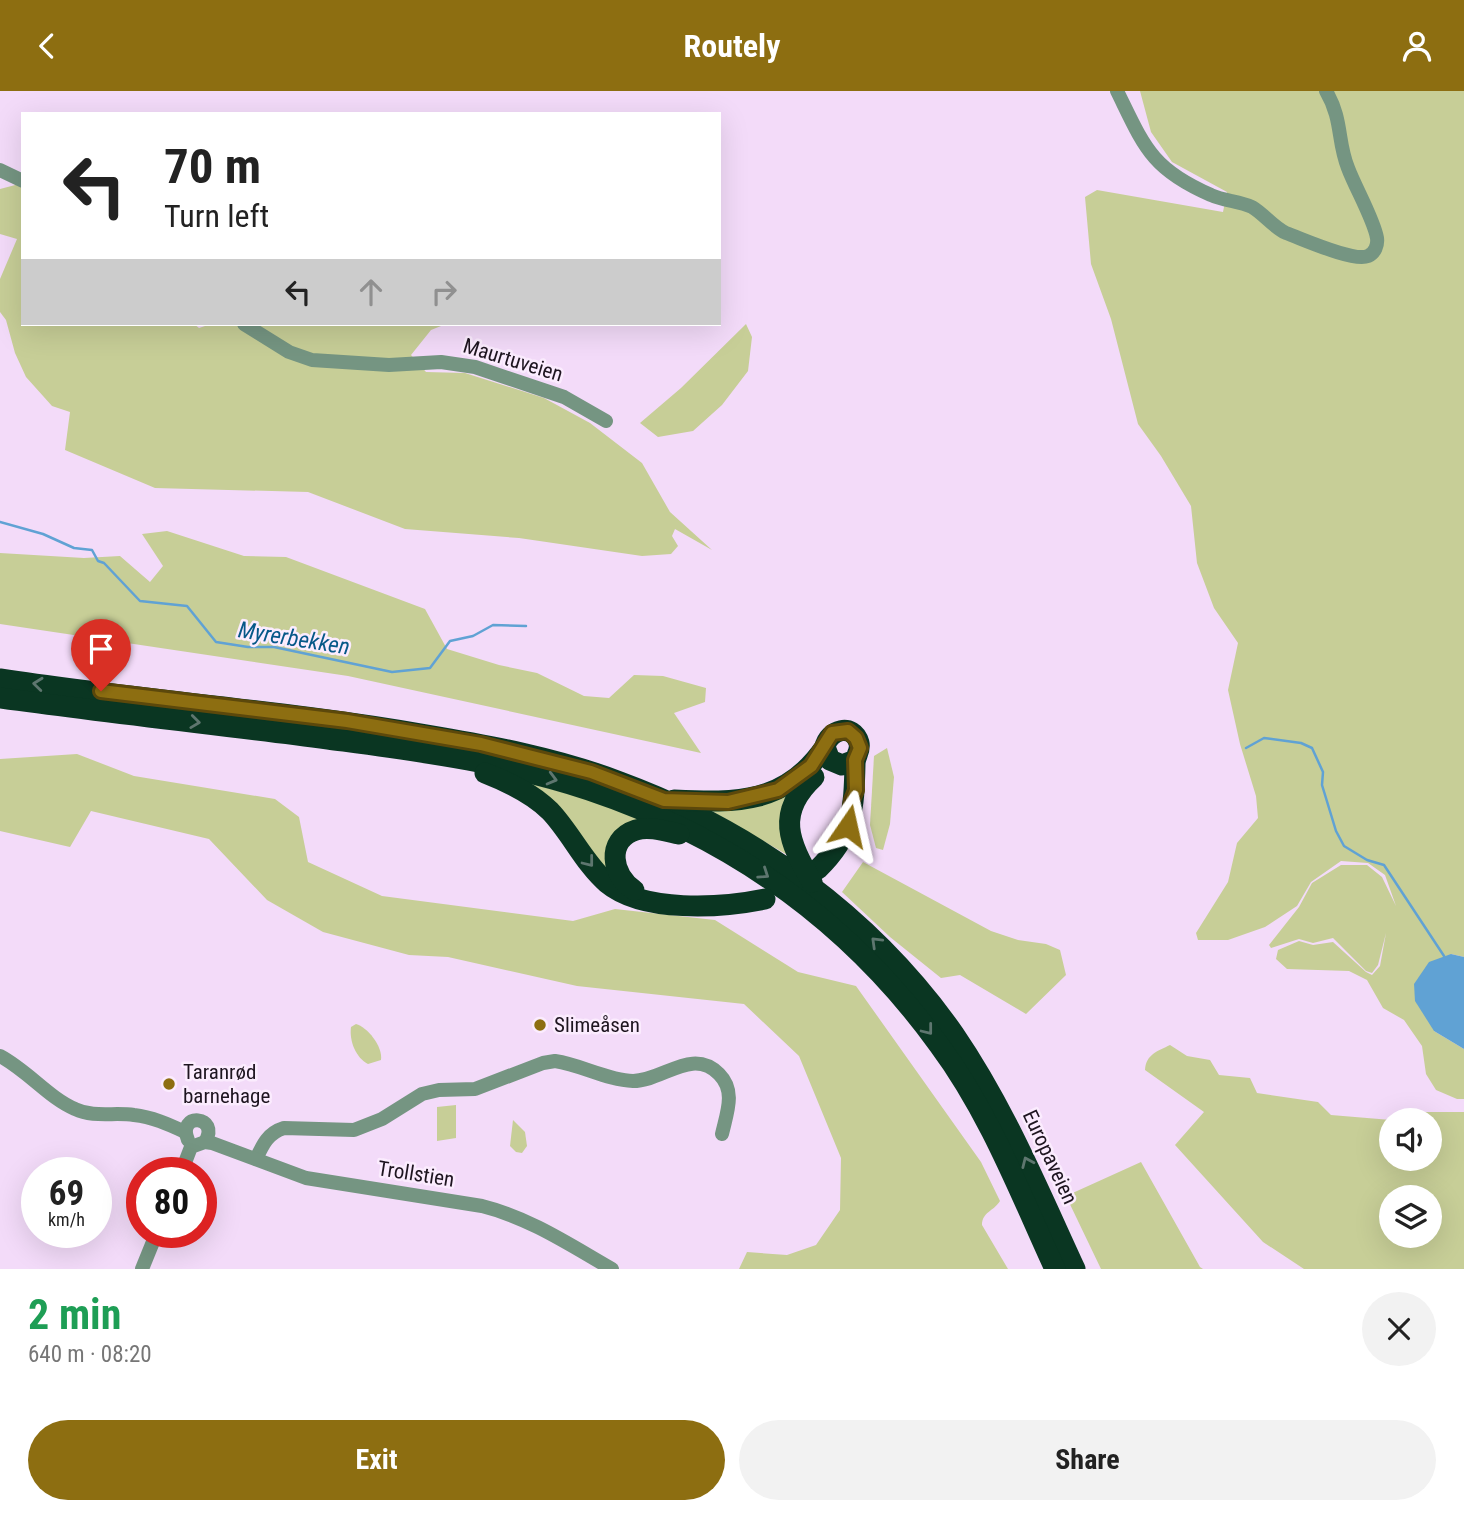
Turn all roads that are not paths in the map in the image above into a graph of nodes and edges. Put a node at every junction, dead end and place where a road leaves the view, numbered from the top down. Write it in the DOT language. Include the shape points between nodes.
graph roads {
  1 [pos="1117,91"];
  2 [pos="1326,91"];
  3 [pos="0,170"];
  4 [pos="21,180"];
  5 [pos="247,326"];
  6 [pos="606,421"];
  7 [pos="0,678"];
  8 [pos="0,698"];
  9 [pos="438,754"];
  10 [pos="838,759"];
  11 [pos="664,800"];
  12 [pos="705,839"];
  13 [pos="818,869"];
  14 [pos="816,890"];
  15 [pos="765,899"];
  16 [pos="651,901"];
  17 [pos="0,1056"];
  18 [pos="185,1132"];
  19 [pos="722,1134"];
  20 [pos="198,1145"];
  21 [pos="191,1157"];
  22 [pos="256,1159"];
  23 [pos="151,1248"];
  24 [pos="142,1269"];
  25 [pos="612,1269"];
  26 [pos="1055,1269"];
  27 [pos="1075,1269"];
  1 -- 2 [label="street" via="1146,148 1173,174 1213,196 1255,209 1286,233 1365,257 1375,249 1376,235 1347,167 1339,121"];
  3 -- 4 [label="street"];
  5 -- 6 [label="street, Maurtuveien" via="289,352 312,360 389,365 441,362 475,367 564,397"];
  11 -- 7 [label="highway, Europaveien, one-way" via="619,781 535,757 381,726"];
  8 -- 9 [label="highway, one-way"];
  9 -- 12 [label="highway, Europaveien, one-way" via="587,789"];
  9 -- 16 [label="highway, one-way" via="530,795 556,817 609,884 627,896"];
  10 -- 11 [label="highway" via="778,790 728,802"];
  10 -- 13 [label="highway" via="856,790 844,838"];
  10 -- 14 [label="highway" via="806,785 790,815 792,842"];
  11 -- 14 [label="highway, Europaveien" via="737,836"];
  12 -- 16 [label="highway" via="646,829 623,838 614,856 618,874"];
  12 -- 26 [label="highway, Europaveien, one-way" via="814,911 901,997 940,1045 976,1103"];
  27 -- 14 [label="highway, Europaveien, one-way" via="1022,1152 976,1067 895,962"];
  15 -- 16 [label="highway" via="715,905"];
  17 -- 18 [label="street" via="75,1109 98,1115 144,1116"];
  18 -- 20 [label="street"];
  18 -- 20 [label="street" via="189,1122 203,1122 210,1131"];
  19 -- 22 [label="street" via="729,1088 705,1065 688,1064 632,1081 555,1061 475,1089 422,1094 354,1130 277,1130"];
  20 -- 21 [label="street"];
  20 -- 22 [label="street, Trollstien" via="227,1147"];
  22 -- 25 [label="street, Trollstien" via="310,1179 503,1212"];
  23 -- 24 [label="street"];
}
